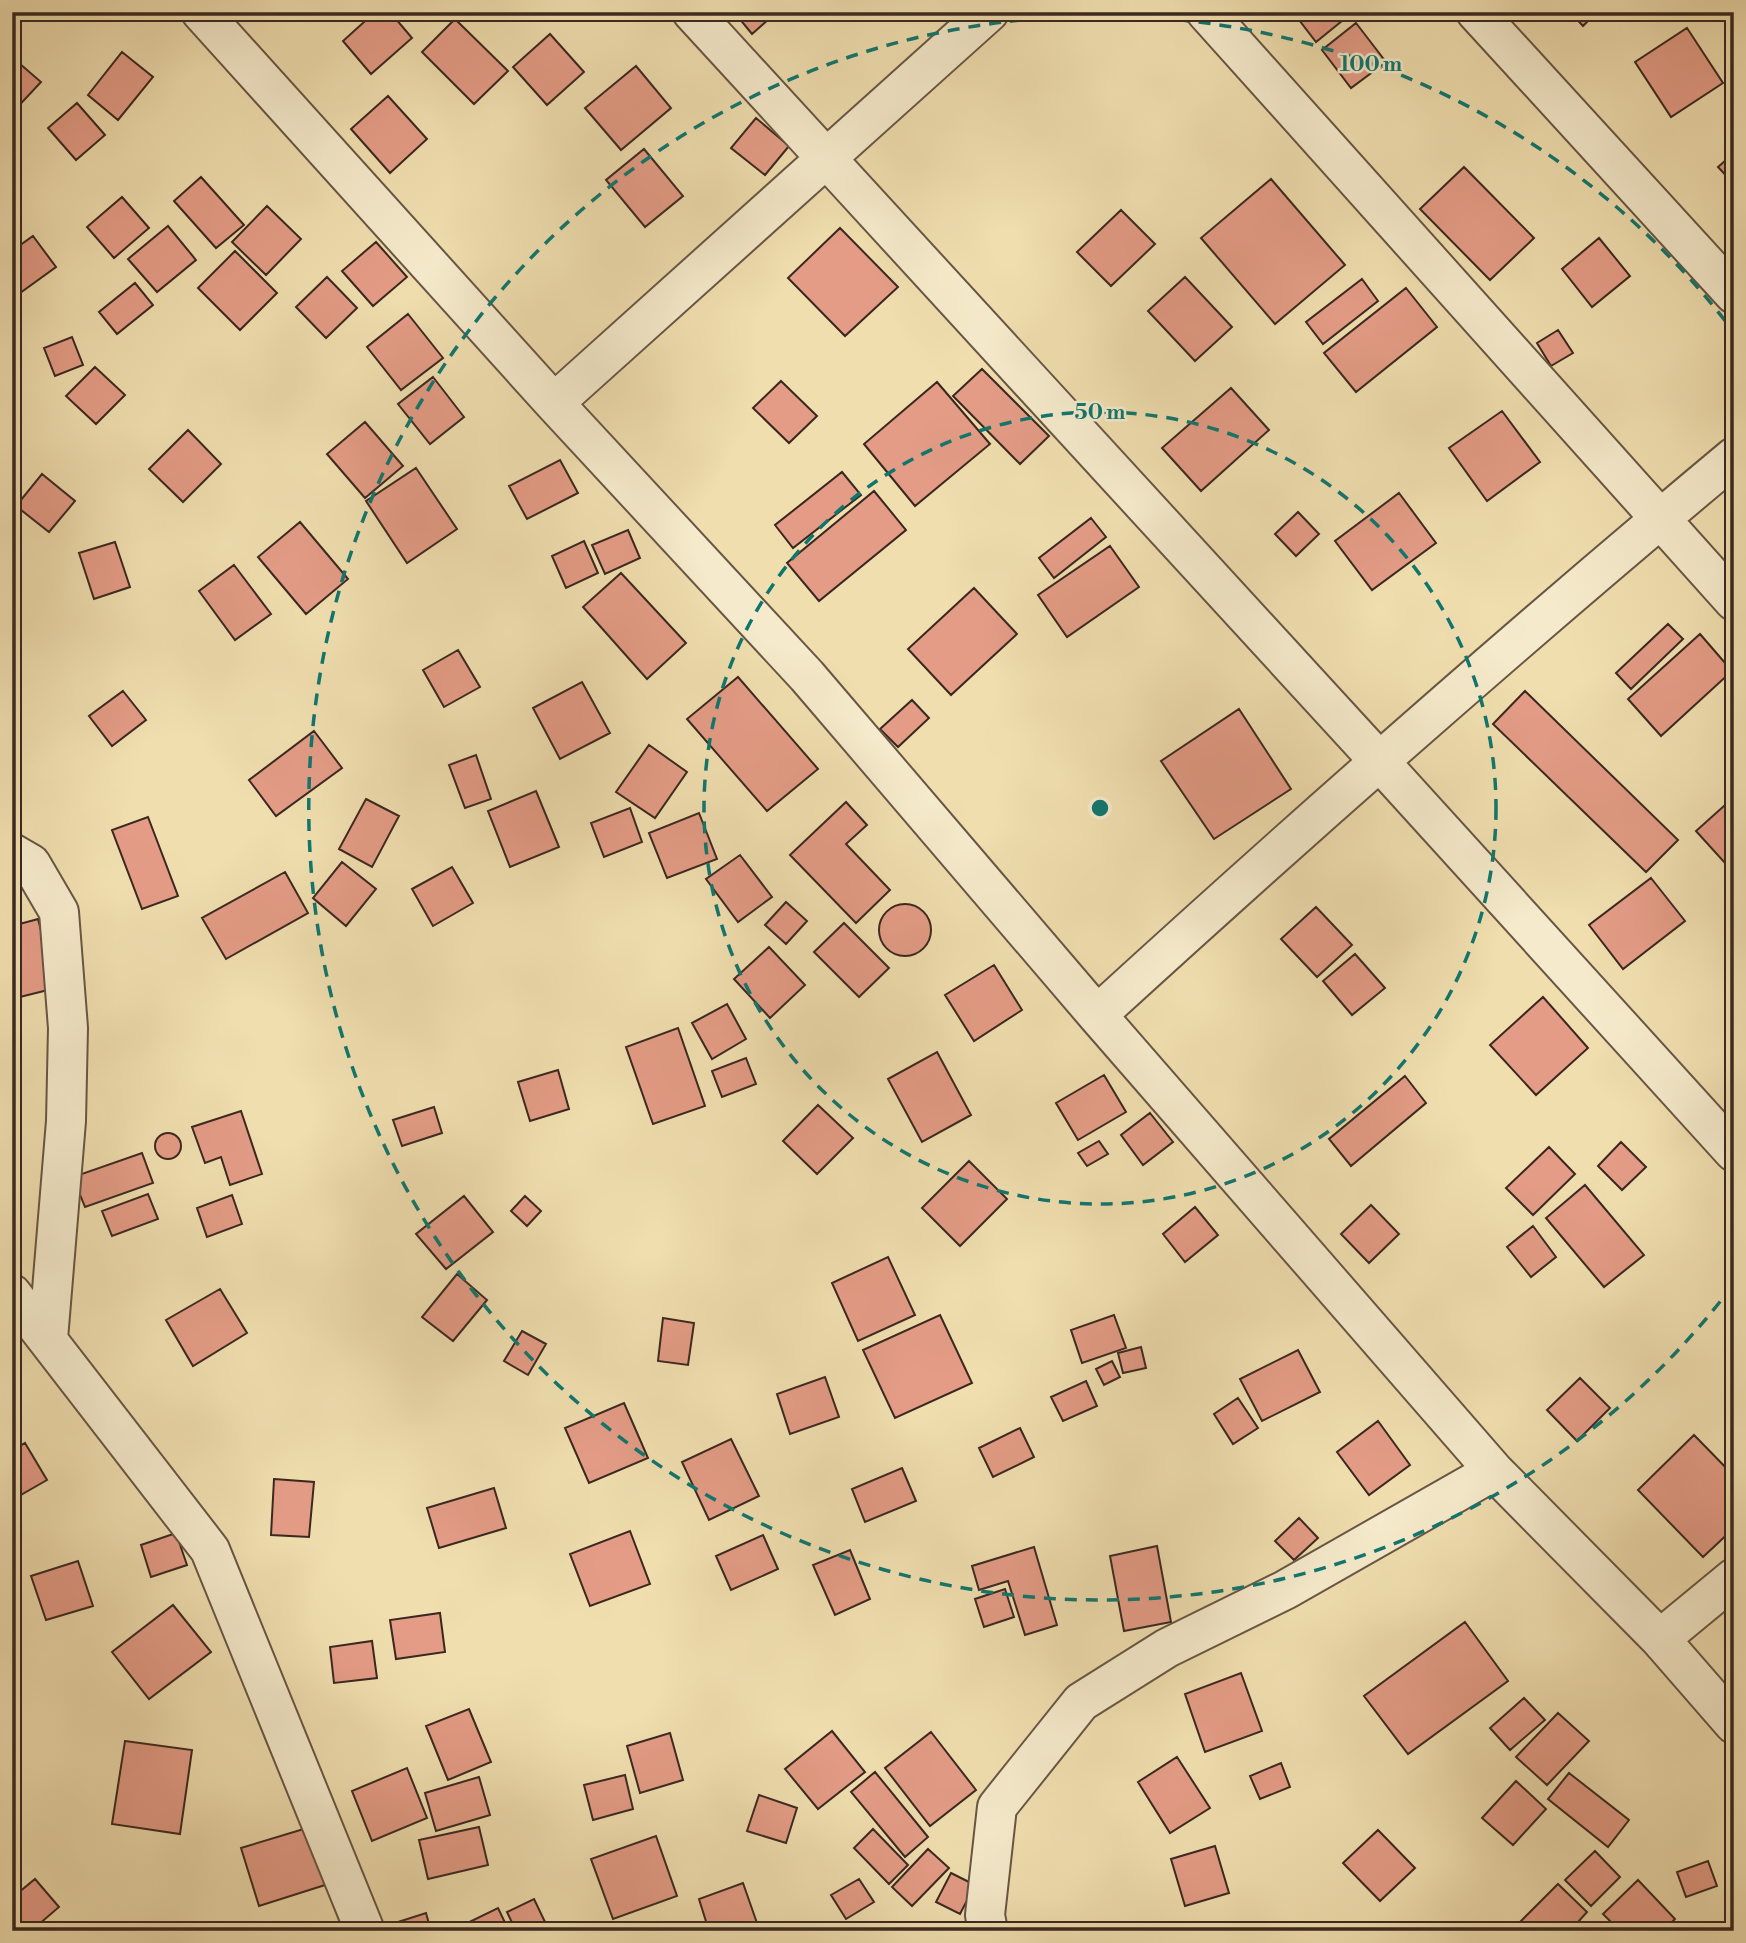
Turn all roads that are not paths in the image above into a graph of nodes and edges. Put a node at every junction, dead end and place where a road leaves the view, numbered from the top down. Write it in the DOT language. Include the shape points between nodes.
graph roads {
  1 [pos="201,12"];
  2 [pos="692,12"];
  3 [pos="989,12"];
  4 [pos="1206,12"];
  5 [pos="1476,12"];
  6 [pos="826,158"];
  7 [pos="1734,293"];
  8 [pos="554,403"];
  9 [pos="1734,457"];
  10 [pos="1660,519"];
  11 [pos="1734,601"];
  12 [pos="1380,762"];
  13 [pos="12,853"];
  14 [pos="1097,1015"];
  15 [pos="1734,1152"];
  16 [pos="12,1294"];
  17 [pos="48,1339"];
  18 [pos="1494,1471"];
  19 [pos="1734,1578"];
  20 [pos="1660,1639"];
  21 [pos="1734,1724"];
  22 [pos="365,1931"];
  23 [pos="988,1931"];
  1 -- 8 [label="street"];
  2 -- 6 [label="street"];
  3 -- 6 [label="street"];
  4 -- 10 [label="street"];
  5 -- 7 [label="street"];
  6 -- 8 [label="street"];
  6 -- 12 [label="street"];
  8 -- 14 [label="street" via="807,676"];
  9 -- 10 [label="street"];
  10 -- 11 [label="street"];
  10 -- 12 [label="street"];
  12 -- 14 [label="street"];
  12 -- 15 [label="street"];
  13 -- 17 [label="street" via="31,864 59,912 68,1028 66,1121"];
  14 -- 18 [label="street"];
  16 -- 17 [label="street"];
  17 -- 22 [label="street" via="210,1550"];
  18 -- 20 [label="street"];
  18 -- 23 [label="street" via="1285,1590 1167,1648 1082,1702 997,1807 985,1915"];
  19 -- 20 [label="street"];
  20 -- 21 [label="street"];
}
